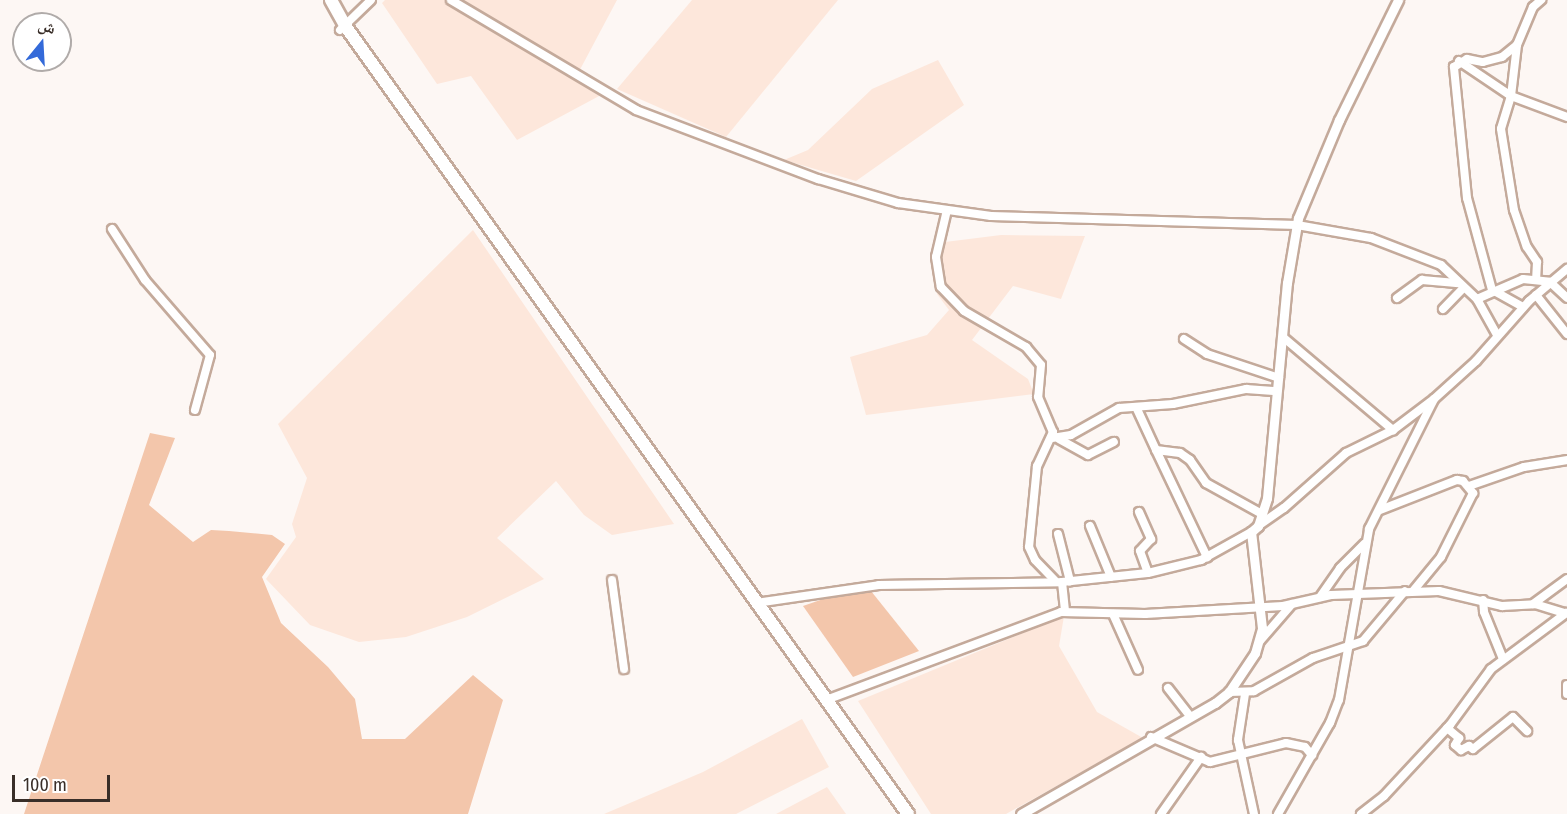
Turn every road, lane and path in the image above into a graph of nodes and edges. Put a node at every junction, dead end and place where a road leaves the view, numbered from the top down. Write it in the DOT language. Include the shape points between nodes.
graph roads {
  1 [pos="324,0"];
  2 [pos="331,0"];
  3 [pos="371,0"];
  4 [pos="451,0"];
  5 [pos="1398,0"];
  6 [pos="1541,0"];
  7 [pos="343,29"];
  8 [pos="1517,45"];
  9 [pos="1459,61"];
  10 [pos="1511,96"];
  11 [pos="1567,117"];
  12 [pos="947,210"];
  13 [pos="1297,225"];
  14 [pos="112,229"];
  15 [pos="1567,269"];
  16 [pos="1536,279"];
  17 [pos="1550,282"];
  18 [pos="1462,285"];
  19 [pos="1492,290"];
  20 [pos="1536,295"];
  21 [pos="1397,298"];
  22 [pos="1567,298"];
  23 [pos="1476,299"];
  24 [pos="1523,307"];
  25 [pos="1443,309"];
  26 [pos="1567,334"];
  27 [pos="1497,335"];
  28 [pos="1284,338"];
  29 [pos="1184,339"];
  30 [pos="1279,378"];
  31 [pos="1277,391"];
  32 [pos="1434,399"];
  33 [pos="1137,409"];
  34 [pos="195,410"];
  35 [pos="1393,430"];
  36 [pos="1055,438"];
  37 [pos="1114,442"];
  38 [pos="1156,450"];
  39 [pos="1567,460"];
  40 [pos="1469,486"];
  41 [pos="1380,510"];
  42 [pos="1139,512"];
  43 [pos="1262,514"];
  44 [pos="1090,526"];
  45 [pos="1254,529"];
  46 [pos="1058,534"];
  47 [pos="1364,544"];
  48 [pos="1207,557"];
  49 [pos="1148,573"];
  50 [pos="1111,577"];
  51 [pos="612,580"];
  52 [pos="1063,581"];
  53 [pos="1565,585"];
  54 [pos="1409,591"];
  55 [pos="1356,593"];
  56 [pos="1320,597"];
  57 [pos="1483,600"];
  58 [pos="756,603"];
  59 [pos="1292,604"];
  60 [pos="1533,604"];
  61 [pos="1258,606"];
  62 [pos="1065,612"];
  63 [pos="1566,613"];
  64 [pos="1113,614"];
  65 [pos="1260,641"];
  66 [pos="1348,646"];
  67 [pos="1503,659"];
  68 [pos="624,669"];
  69 [pos="1138,670"];
  70 [pos="1567,685"];
  71 [pos="1168,688"];
  72 [pos="1229,692"];
  73 [pos="1245,694"];
  74 [pos="1567,694"];
  75 [pos="826,700"];
  76 [pos="1191,717"];
  77 [pos="1447,728"];
  78 [pos="1527,731"];
  79 [pos="1151,737"];
  80 [pos="1312,755"];
  81 [pos="1201,757"];
  82 [pos="1241,757"];
  83 [pos="898,814"];
  84 [pos="908,814"];
  85 [pos="1021,814"];
  86 [pos="1161,814"];
  87 [pos="1254,814"];
  88 [pos="1278,814"];
  89 [pos="1361,814"];
  1 -- 7 [label="highway"];
  2 -- 7 [label="highway"];
  3 -- 7 [label="street"];
  4 -- 12 [label="street" via="650,116 818,179 898,203"];
  5 -- 13 [label="street" via="1339,120"];
  6 -- 8 [label="street" via="1533,7"];
  7 -- 58 [label="highway"];
  7 -- 83 [label="highway"];
  8 -- 9 [label="street" via="1502,57 1483,62"];
  8 -- 10 [label="street"];
  9 -- 10 [label="street"];
  9 -- 19 [label="street" via="1454,67 1467,198"];
  10 -- 11 [label="street"];
  10 -- 16 [label="street" via="1501,129 1514,210 1527,247 1537,262"];
  12 -- 13 [label="street" via="1081,221"];
  12 -- 36 [label="street" via="936,247 937,279 964,311 1026,347 1041,365 1038,397"];
  13 -- 18 [label="street" via="1406,249 1441,265"];
  13 -- 28 [label="street"];
  14 -- 34 [label="street" via="145,280 210,355"];
  15 -- 17 [label="street"];
  16 -- 17 [label="street"];
  16 -- 19 [label="street" via="1523,279"];
  17 -- 20 [label="street"];
  17 -- 22 [label="street"];
  18 -- 21 [label="street" via="1422,280"];
  18 -- 23 [label="street"];
  18 -- 25 [label="street"];
  19 -- 23 [label="street"];
  19 -- 24 [label="street"];
  20 -- 24 [label="street"];
  20 -- 26 [label="street"];
  23 -- 27 [label="street"];
  24 -- 27 [label="street"];
  27 -- 32 [label="street" via="1476,361"];
  28 -- 30 [label="street"];
  28 -- 35 [label="street"];
  29 -- 30 [label="street" via="1207,354"];
  30 -- 31 [label="street"];
  31 -- 33 [label="street" via="1246,389"];
  31 -- 43 [label="street"];
  32 -- 35 [label="street"];
  32 -- 41 [label="street"];
  33 -- 36 [label="street" via="1107,411 1071,435"];
  33 -- 38 [label="street"];
  35 -- 45 [label="street" via="1346,453"];
  36 -- 37 [label="street" via="1088,455"];
  36 -- 52 [label="street" via="1037,466 1029,547 1035,560"];
  38 -- 43 [label="street" via="1180,453 1206,483"];
  38 -- 48 [label="street"];
  39 -- 40 [label="street" via="1524,467"];
  40 -- 41 [label="street" via="1460,480 1442,483"];
  40 -- 54 [label="street" via="1472,500 1441,557"];
  41 -- 47 [label="street"];
  42 -- 49 [label="street" via="1151,539 1140,550"];
  43 -- 45 [label="street"];
  44 -- 50 [label="street"];
  45 -- 48 [label="street"];
  45 -- 61 [label="street"];
  46 -- 52 [label="street"];
  47 -- 55 [label="street"];
  47 -- 56 [label="street" via="1340,568"];
  48 -- 49 [label="street"];
  49 -- 50 [label="street"];
  50 -- 52 [label="street"];
  51 -- 68 [label="street"];
  52 -- 58 [label="street" via="879,585"];
  52 -- 62 [label="street"];
  53 -- 60 [label="street" via="1550,589"];
  54 -- 55 [label="street"];
  54 -- 57 [label="street" via="1454,592"];
  54 -- 66 [label="street" via="1367,638"];
  55 -- 56 [label="street"];
  55 -- 66 [label="street"];
  56 -- 59 [label="street"];
  57 -- 60 [label="street" via="1511,607"];
  57 -- 67 [label="street"];
  58 -- 75 [label="highway"];
  59 -- 61 [label="street"];
  59 -- 65 [label="street"];
  60 -- 63 [label="street"];
  61 -- 64 [label="street"];
  61 -- 65 [label="street"];
  62 -- 64 [label="street"];
  62 -- 75 [label="street" via="1028,622"];
  63 -- 67 [label="street"];
  64 -- 69 [label="street"];
  65 -- 72 [label="street"];
  66 -- 73 [label="street" via="1313,658 1273,683"];
  66 -- 80 [label="street" via="1339,700"];
  67 -- 77 [label="street" via="1477,685"];
  70 -- 74 [label="street"];
  71 -- 76 [label="street"];
  72 -- 73 [label="street"];
  72 -- 76 [label="street"];
  73 -- 82 [label="street" via="1238,740"];
  75 -- 84 [label="highway"];
  76 -- 79 [label="street"];
  77 -- 78 [label="street" via="1459,738 1455,745 1461,750 1469,746 1473,749 1513,717"];
  77 -- 89 [label="street" via="1384,796"];
  79 -- 81 [label="street"];
  79 -- 85 [label="street"];
  80 -- 82 [label="street" via="1305,747 1286,743"];
  80 -- 88 [label="street"];
  81 -- 82 [label="street" via="1210,762"];
  81 -- 86 [label="street"];
  82 -- 87 [label="street"];
}
